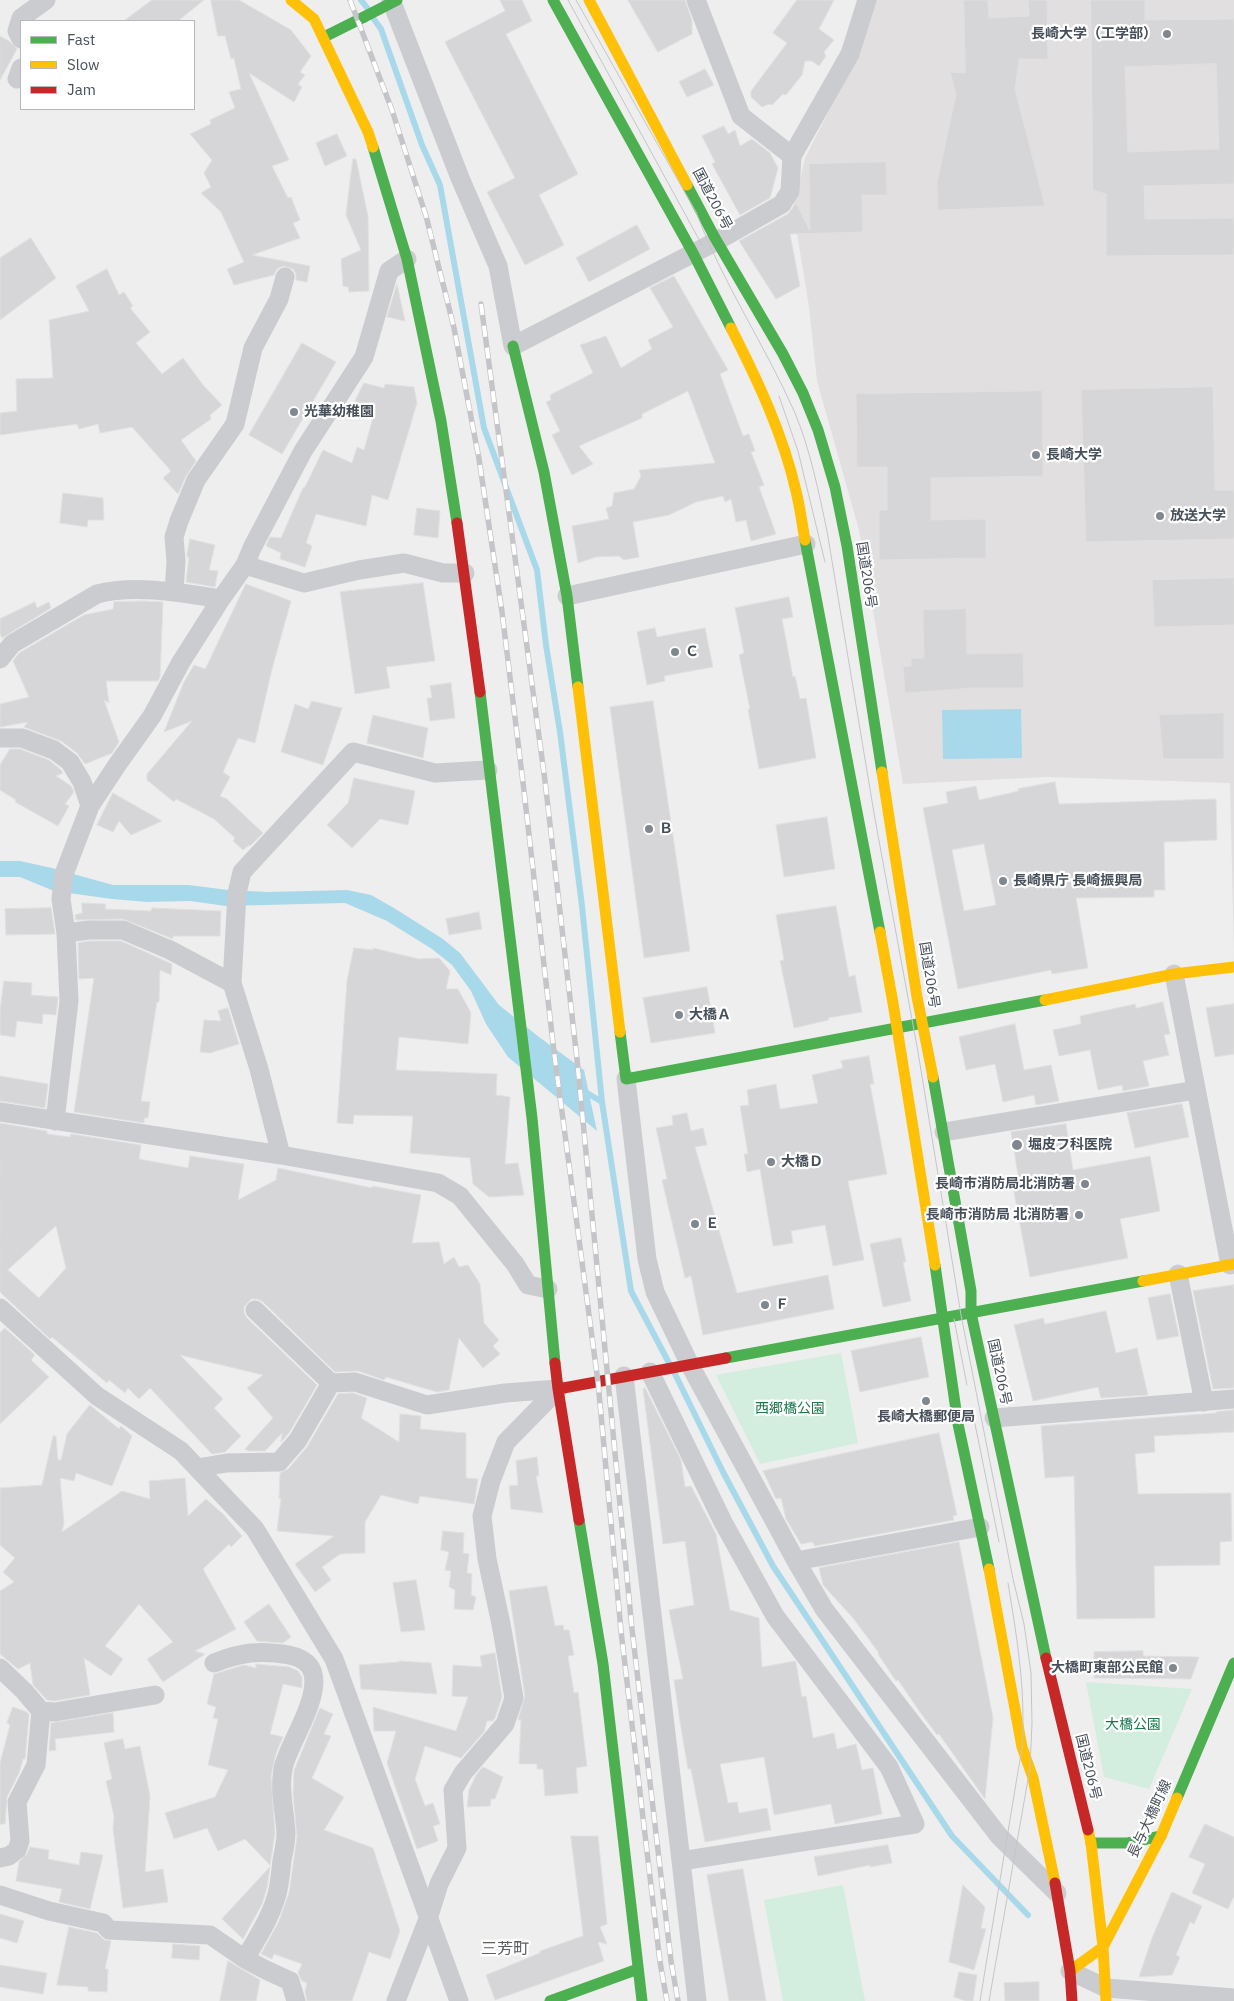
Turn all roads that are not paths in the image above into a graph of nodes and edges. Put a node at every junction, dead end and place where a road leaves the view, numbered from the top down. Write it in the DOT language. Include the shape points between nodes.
graph roads {
  1 [pos="46,0"];
  2 [pos="291,0"];
  3 [pos="391,0"];
  4 [pos="397,0"];
  5 [pos="553,0"];
  6 [pos="590,0"];
  7 [pos="696,0"];
  8 [pos="867,0"];
  9 [pos="21,20"];
  10 [pos="20,23"];
  11 [pos="20,37"];
  12 [pos="324,37"];
  13 [pos="792,156"];
  14 [pos="717,241"];
  15 [pos="693,253"];
  16 [pos="407,259"];
  17 [pos="285,277"];
  18 [pos="513,346"];
  19 [pos="806,544"];
  20 [pos="246,565"];
  21 [pos="465,573"];
  22 [pos="174,592"];
  23 [pos="567,596"];
  24 [pos="221,599"];
  25 [pos="0,659"];
  26 [pos="0,738"];
  27 [pos="488,770"];
  28 [pos="90,806"];
  29 [pos="66,933"];
  30 [pos="1234,967"];
  31 [pos="1174,974"];
  32 [pos="232,983"];
  33 [pos="922,1024"];
  34 [pos="896,1028"];
  35 [pos="626,1079"];
  36 [pos="1196,1090"];
  37 [pos="0,1112"];
  38 [pos="55,1121"];
  39 [pos="944,1132"];
  40 [pos="281,1155"];
  41 [pos="1232,1264"];
  42 [pos="1178,1274"];
  43 [pos="548,1289"];
  44 [pos="0,1308"];
  45 [pos="256,1310"];
  46 [pos="971,1313"];
  47 [pos="944,1318"];
  48 [pos="688,1365"];
  49 [pos="654,1371"];
  50 [pos="624,1376"];
  51 [pos="331,1383"];
  52 [pos="558,1389"];
  53 [pos="1234,1399"];
  54 [pos="1204,1402"];
  55 [pos="994,1418"];
  56 [pos="197,1468"];
  57 [pos="980,1527"];
  58 [pos="796,1561"];
  59 [pos="214,1663"];
  60 [pos="1234,1663"];
  61 [pos="0,1668"];
  62 [pos="1230,1682"];
  63 [pos="155,1695"];
  64 [pos="41,1711"];
  65 [pos="1161,1836"];
  66 [pos="1091,1844"];
  67 [pos="0,1858"];
  68 [pos="681,1861"];
  69 [pos="1056,1894"];
  70 [pos="0,1895"];
  71 [pos="428,1919"];
  72 [pos="1103,1947"];
  73 [pos="245,1959"];
  74 [pos="638,1969"];
  75 [pos="1070,1971"];
  76 [pos="1106,1995"];
  77 [pos="1234,1998"];
  78 [pos="296,2001"];
  79 [pos="396,2001"];
  80 [pos="459,2001"];
  81 [pos="550,2001"];
  82 [pos="642,2001"];
  83 [pos="697,2001"];
  84 [pos="1072,2001"];
  1 -- 9 [label="street"];
  2 -- 12 [label="main road" via="314,19"];
  3 -- 18 [label="street" via="498,266"];
  4 -- 12 [label="main road, bridge"];
  5 -- 15 [label="main road"];
  6 -- 14 [label="main road, 国道206号"];
  7 -- 13 [label="street" via="741,116"];
  8 -- 13 [label="street" via="850,54"];
  10 -- 11 [label="street" via="17,31"];
  12 -- 16 [label="main road" via="368,132"];
  13 -- 14 [label="street" via="790,190 782,204"];
  14 -- 15 [label="street"];
  14 -- 33 [label="main road, 国道206号" via="790,367 825,449 846,546"];
  15 -- 18 [label="street"];
  15 -- 19 [label="main road" via="755,376 780,439 796,490"];
  16 -- 20 [label="street" via="389,271 364,357 303,451"];
  16 -- 21 [label="main road" via="441,421"];
  17 -- 22 [label="street" via="280,299 253,348 235,424 196,480 179,521 174,538"];
  18 -- 23 [label="main road" via="544,472"];
  19 -- 23 [label="street"];
  19 -- 34 [label="main road"];
  20 -- 21 [label="street" via="304,584 404,563 443,573"];
  20 -- 24 [label="street"];
  21 -- 27 [label="main road"];
  22 -- 24 [label="street"];
  22 -- 25 [label="street" via="113,590 97,594 12,644"];
  23 -- 35 [label="main road"];
  24 -- 28 [label="street" via="152,716"];
  26 -- 28 [label="street" via="22,738 54,750 70,762 82,782"];
  27 -- 32 [label="street" via="436,773 353,752 242,872 237,893"];
  27 -- 43 [label="main road" via="532,1118"];
  28 -- 29 [label="street" via="64,874 61,899"];
  29 -- 32 [label="street" via="124,930"];
  29 -- 38 [label="street" via="69,1001"];
  30 -- 31 [label="main road"];
  31 -- 33 [label="main road"];
  31 -- 36 [label="street"];
  32 -- 40 [label="street" via="260,1069"];
  33 -- 34 [label="main road"];
  33 -- 39 [label="main road, 国道206号"];
  34 -- 35 [label="main road"];
  34 -- 47 [label="main road"];
  35 -- 48 [label="street" via="647,1258 655,1292"];
  36 -- 39 [label="street"];
  36 -- 41 [label="street"];
  37 -- 38 [label="street"];
  38 -- 40 [label="street"];
  39 -- 46 [label="main road, 国道206号" via="971,1291"];
  40 -- 43 [label="street" via="438,1183 460,1196 528,1285"];
  41 -- 42 [label="main road"];
  42 -- 46 [label="main road"];
  42 -- 54 [label="street"];
  43 -- 52 [label="main road"];
  44 -- 56 [label="street" via="97,1396 180,1451"];
  45 -- 51 [label="street"];
  46 -- 47 [label="main road"];
  46 -- 55 [label="main road, 国道206号"];
  47 -- 48 [label="main road"];
  47 -- 57 [label="main road" via="958,1424"];
  48 -- 49 [label="main road"];
  48 -- 58 [label="street"];
  49 -- 50 [label="main road"];
  49 -- 68 [label="street" via="723,1522 775,1616 889,1767 915,1824"];
  50 -- 52 [label="main road"];
  50 -- 68 [label="street"];
  51 -- 52 [label="street" via="354,1382 427,1405"];
  51 -- 56 [label="street" via="298,1440 279,1462 227,1463"];
  52 -- 71 [label="street" via="506,1442 491,1480 482,1516 487,1559 514,1698 506,1724 463,1773 453,1790 457,1848 439,1884"];
  52 -- 74 [label="main road" via="603,1664"];
  53 -- 54 [label="street"];
  54 -- 55 [label="street"];
  55 -- 66 [label="main road, 国道206号" via="1047,1664"];
  56 -- 71 [label="street" via="255,1529 334,1659"];
  57 -- 58 [label="street"];
  57 -- 69 [label="main road" via="1022,1747 1033,1778"];
  58 -- 69 [label="street" via="824,1609 999,1836"];
  59 -- 73 [label="street" via="253,1652 278,1653 299,1657 309,1665 313,1677 314,1694 310,1707 283,1769 286,1834 278,1892"];
  60 -- 62 [label="main road, 長与大橋町線"];
  61 -- 64 [label="street"];
  62 -- 65 [label="main road, 長与大橋町線"];
  63 -- 64 [label="street" via="55,1712"];
  64 -- 67 [label="street" via="36,1765 17,1802 20,1841 17,1850"];
  65 -- 66 [label="main road" via="1128,1843"];
  65 -- 72 [label="main road, 長与大橋町線"];
  66 -- 72 [label="main road, 国道206号"];
  68 -- 83 [label="street"];
  69 -- 75 [label="main road"];
  70 -- 73 [label="street" via="49,1911 103,1923 109,1930 210,1935"];
  71 -- 79 [label="street"];
  71 -- 80 [label="street"];
  72 -- 75 [label="main road, 長与大橋町線"];
  72 -- 76 [label="main road, 国道206号"];
  73 -- 78 [label="street" via="290,1981"];
  74 -- 81 [label="main road"];
  74 -- 82 [label="main road"];
  75 -- 76 [label="street"];
  75 -- 84 [label="main road"];
  76 -- 77 [label="street"];
}
